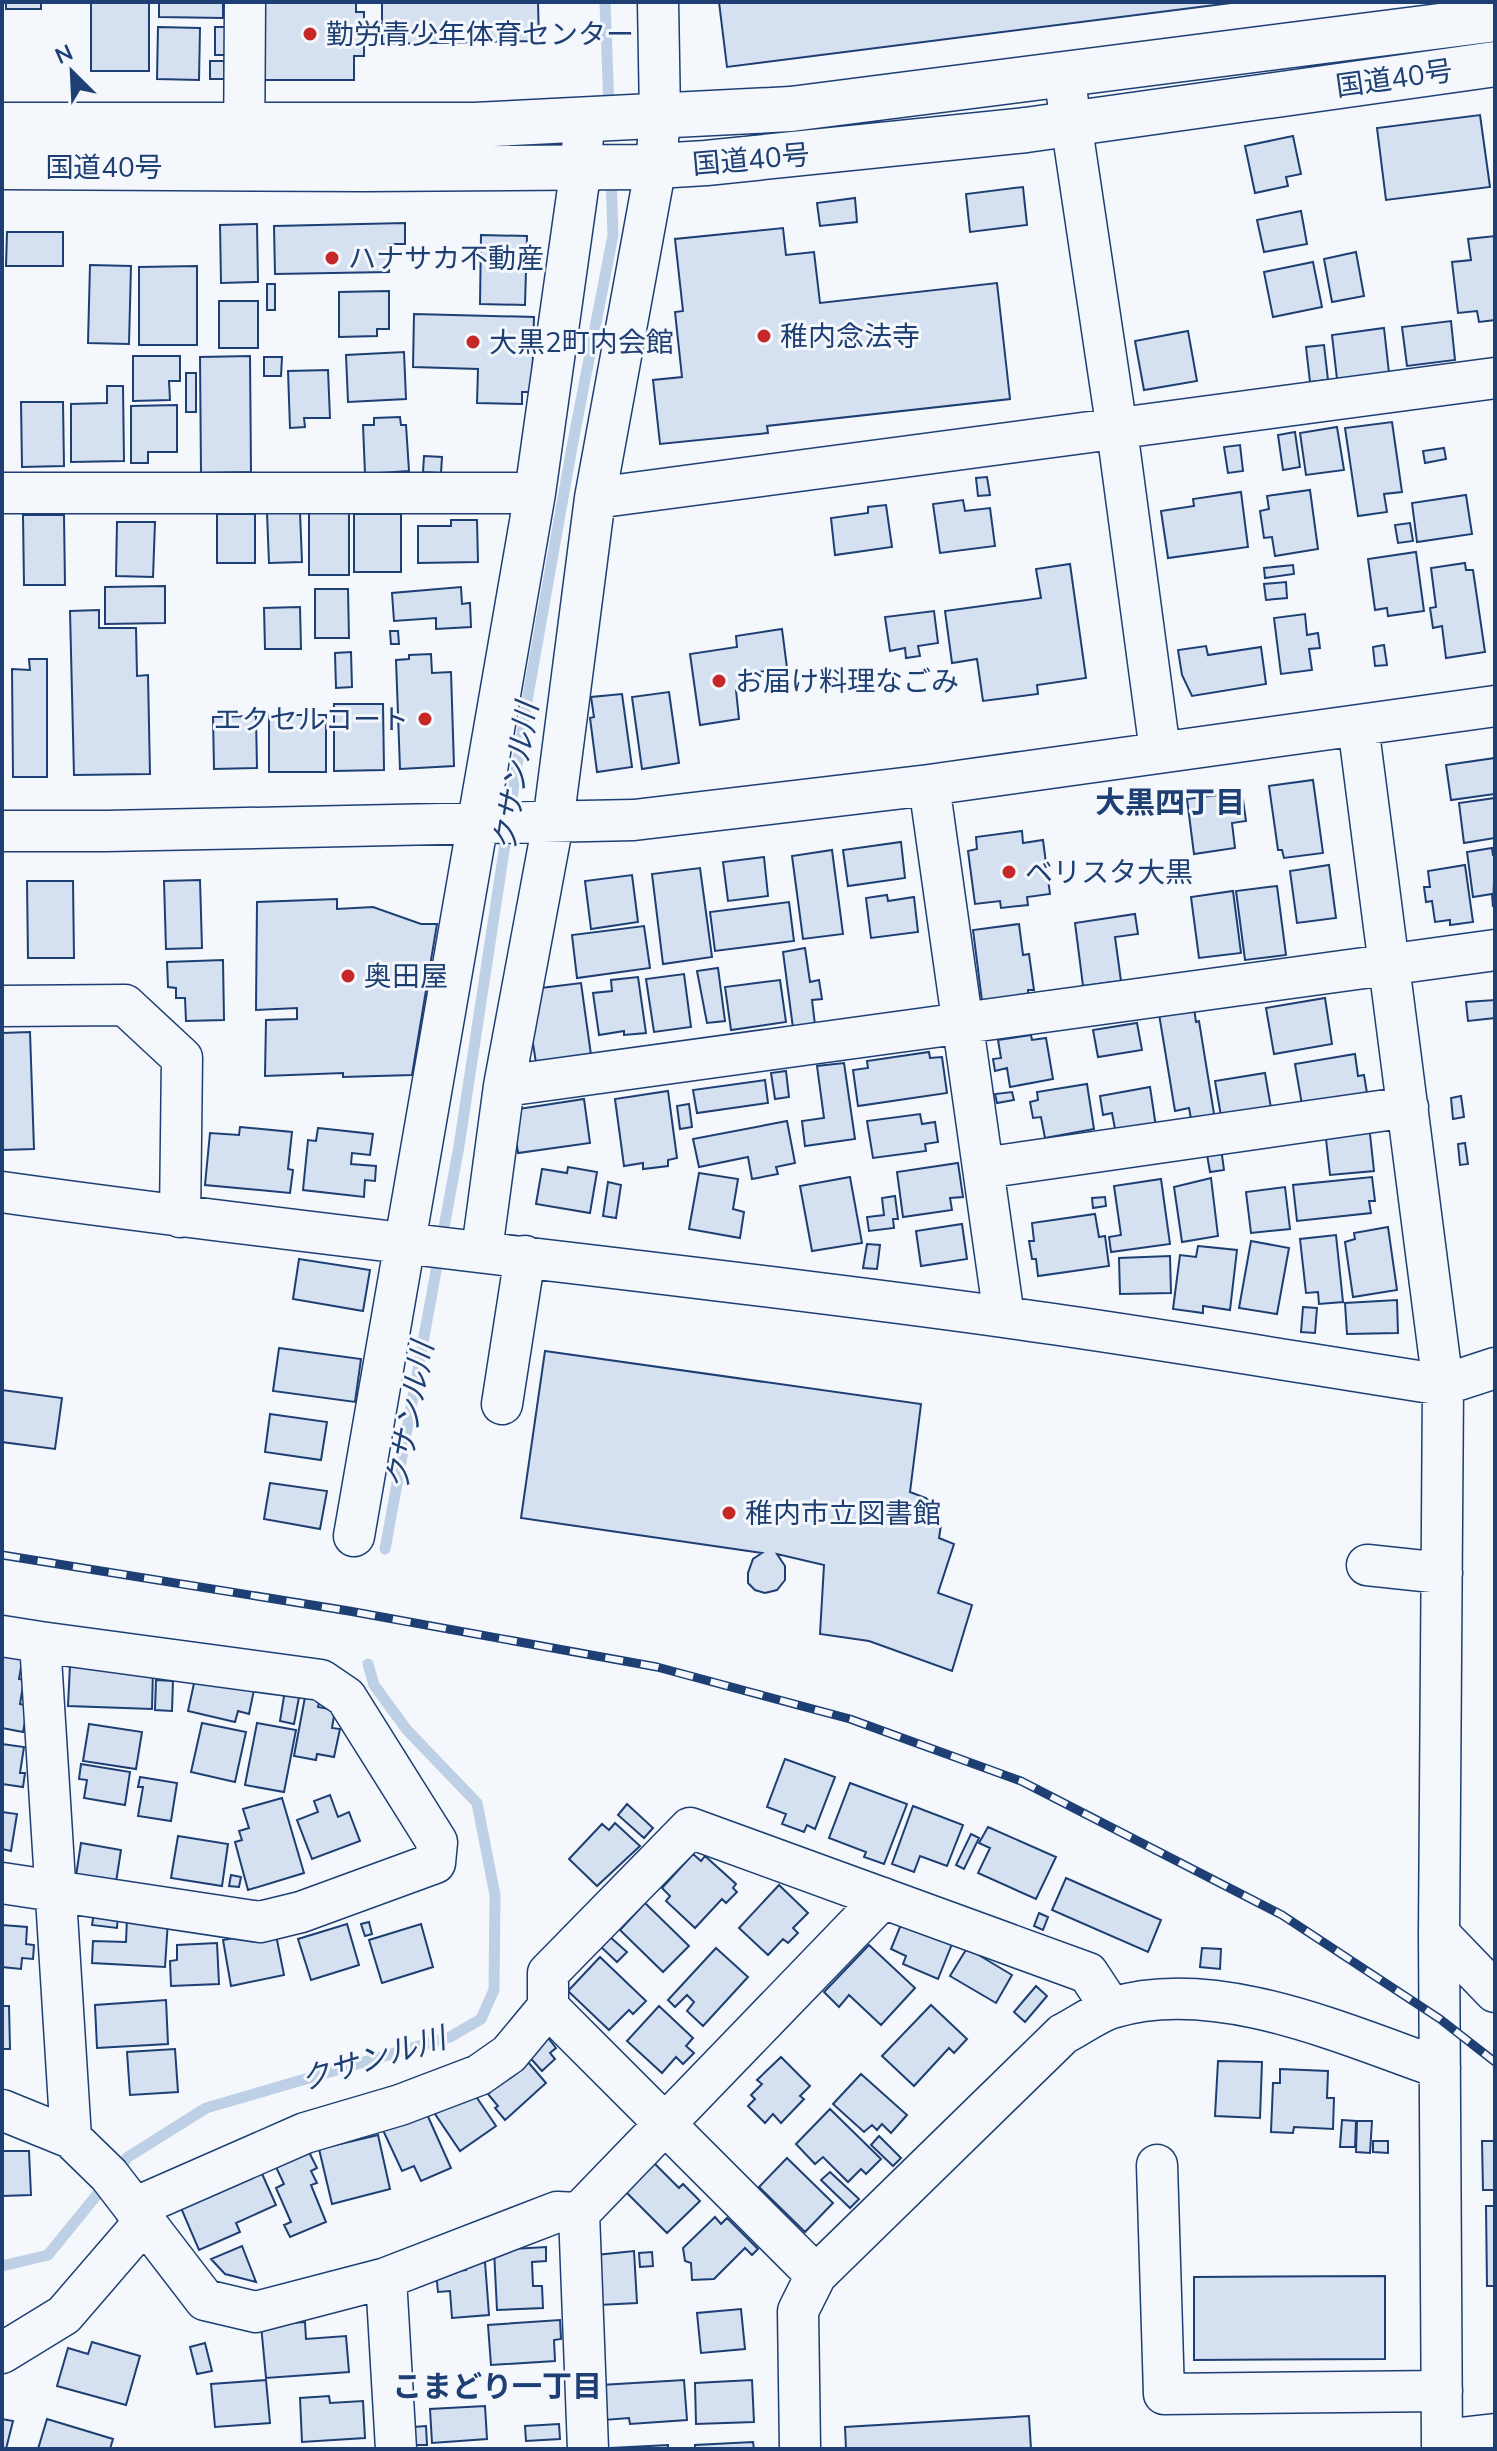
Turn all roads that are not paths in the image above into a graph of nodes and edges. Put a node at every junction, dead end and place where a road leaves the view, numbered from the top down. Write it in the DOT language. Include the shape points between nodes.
graph roads {
  1 [pos="245,2"];
  2 [pos="658,2"];
  3 [pos="1477,15"];
  4 [pos="1495,64"];
  5 [pos="1064,75"];
  6 [pos="622,118"];
  7 [pos="1071,124"];
  8 [pos="2,125"];
  9 [pos="245,125"];
  10 [pos="2,167"];
  11 [pos="619,167"];
  12 [pos="244,168"];
  13 [pos="1495,378"];
  14 [pos="1117,430"];
  15 [pos="2,493"];
  16 [pos="535,493"];
  17 [pos="595,498"];
  18 [pos="1495,706"];
  19 [pos="1358,725"];
  20 [pos="1160,751"];
  21 [pos="929,785"];
  22 [pos="486,823"];
  23 [pos="543,823"];
  24 [pos="2,831"];
  25 [pos="1495,950"];
  26 [pos="1389,965"];
  27 [pos="2,1006"];
  28 [pos="963,1024"];
  29 [pos="504,1086"];
  30 [pos="1408,1107"];
  31 [pos="983,1168"];
  32 [pos="2,1192"];
  33 [pos="180,1217"];
  34 [pos="414,1243"];
  35 [pos="478,1250"];
  36 [pos="525,1256"];
  37 [pos="1004,1317"];
  38 [pos="1495,1368"];
  39 [pos="1443,1385"];
  40 [pos="502,1404"];
  41 [pos="354,1536"];
  42 [pos="1367,1565"];
  43 [pos="1442,1573"];
  44 [pos="21,1639"];
  45 [pos="2,1883"];
  46 [pos="56,1892"];
  47 [pos="883,1898"];
  48 [pos="1439,1934"];
  49 [pos="1495,1992"];
  50 [pos="548,2007"];
  51 [pos="1111,2008"];
  52 [pos="1440,2068"];
  53 [pos="2,2110"];
  54 [pos="666,2123"];
  55 [pos="71,2138"];
  56 [pos="1157,2165"];
  57 [pos="579,2213"];
  58 [pos="139,2214"];
  59 [pos="816,2275"];
  60 [pos="386,2278"];
  61 [pos="2,2353"];
  62 [pos="1442,2391"];
  63 [pos="1495,2434"];
  64 [pos="1442,2444"];
  65 [pos="396,2449"];
  66 [pos="588,2449"];
  67 [pos="800,2449"];
  1 -- 9 [label="street"];
  2 -- 6 [label="street"];
  3 -- 5 [label="highway, 国道40号"];
  4 -- 7 [label="highway, 国道40号"];
  5 -- 6 [label="highway, 国道40号" via="791,109"];
  5 -- 7 [label="street"];
  6 -- 9 [label="highway, 国道40号" via="361,127"];
  6 -- 11 [label="street"];
  6 -- 11 [label="street"];
  7 -- 11 [label="highway, 国道40号" via="882,147"];
  7 -- 14 [label="street"];
  8 -- 9 [label="highway, 国道40号"];
  9 -- 12 [label="street"];
  10 -- 12 [label="highway, 国道40号"];
  11 -- 12 [label="highway, 国道40号"];
  11 -- 16 [label="street"];
  11 -- 17 [label="street"];
  13 -- 14 [label="street"];
  14 -- 17 [label="street"];
  14 -- 20 [label="street"];
  15 -- 16 [label="street"];
  16 -- 22 [label="street"];
  17 -- 23 [label="street"];
  18 -- 19 [label="street"];
  19 -- 20 [label="street"];
  19 -- 26 [label="street"];
  20 -- 21 [label="street"];
  21 -- 23 [label="street" via="634,820"];
  21 -- 28 [label="street"];
  22 -- 23 [label="street"];
  22 -- 24 [label="street"];
  22 -- 34 [label="street"];
  23 -- 29 [label="street"];
  25 -- 26 [label="street"];
  26 -- 28 [label="street"];
  26 -- 30 [label="street"];
  27 -- 33 [label="street" via="125,1005 182,1058"];
  28 -- 29 [label="street"];
  28 -- 31 [label="street"];
  29 -- 35 [label="street"];
  30 -- 31 [label="street"];
  30 -- 39 [label="street"];
  31 -- 37 [label="street"];
  32 -- 33 [label="street"];
  33 -- 34 [label="street"];
  34 -- 35 [label="street"];
  34 -- 41 [label="street"];
  35 -- 36 [label="street"];
  36 -- 37 [label="street"];
  36 -- 40 [label="street"];
  37 -- 39 [label="street"];
  38 -- 39 [label="street"];
  39 -- 43 [label="street"];
  42 -- 43 [label="street"];
  43 -- 48 [label="street"];
  44 -- 46 [label="street"];
  44 -- 46 [label="street" via="321,1680 346,1697 437,1842 435,1863 260,1922"];
  45 -- 46 [label="street"];
  46 -- 55 [label="street"];
  47 -- 50 [label="street" via="690,1828 548,1973"];
  47 -- 51 [label="street" via="1088,1973"];
  47 -- 54 [label="street"];
  48 -- 49 [label="street"];
  48 -- 52 [label="street"];
  50 -- 54 [label="street"];
  50 -- 58 [label="street" via="509,2054 479,2075 305,2133"];
  51 -- 52 [label="street" via="1160,1999 1231,2003 1301,2019"];
  51 -- 59 [label="street" via="1063,2034"];
  52 -- 62 [label="street"];
  53 -- 55 [label="street"];
  54 -- 57 [label="street"];
  54 -- 59 [label="street"];
  55 -- 58 [label="street"];
  56 -- 62 [label="street" via="1164,2394"];
  57 -- 60 [label="street" via="557,2212"];
  57 -- 66 [label="street"];
  58 -- 60 [label="street" via="205,2300 256,2312"];
  58 -- 61 [label="street" via="64,2315"];
  59 -- 67 [label="street" via="798,2311"];
  60 -- 65 [label="street"];
  62 -- 64 [label="street"];
  63 -- 64 [label="street"];
}
